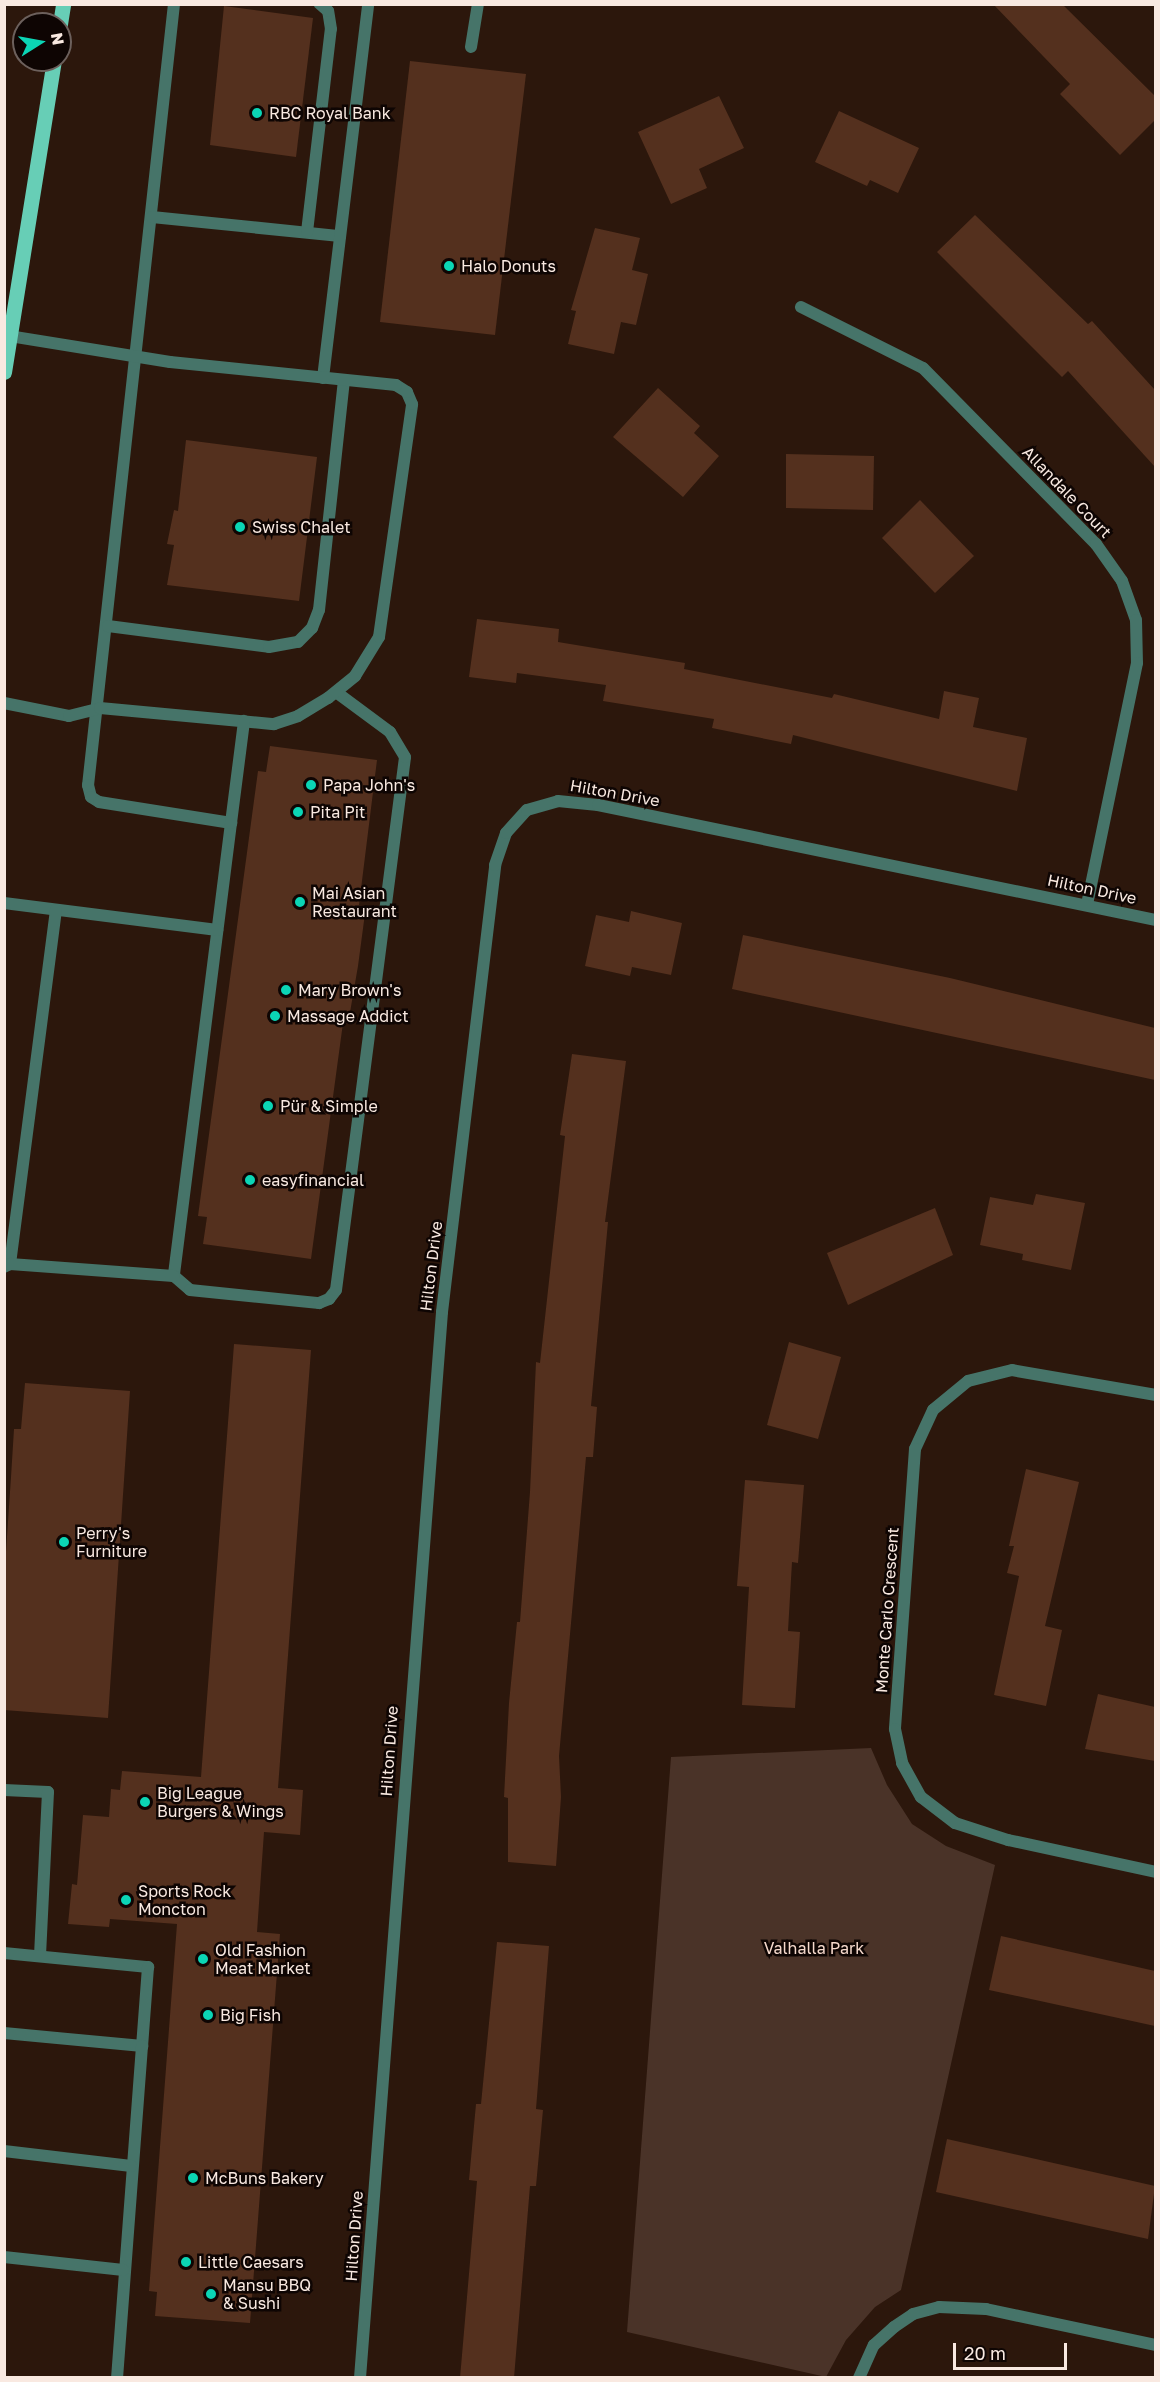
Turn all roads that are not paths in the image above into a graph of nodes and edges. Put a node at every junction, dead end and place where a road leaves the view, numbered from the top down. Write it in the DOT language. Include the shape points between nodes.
graph roads {
  1 [pos="174,4"];
  2 [pos="320,4"];
  3 [pos="368,4"];
  4 [pos="478,4"];
  5 [pos="471,47"];
  6 [pos="52,72"];
  7 [pos="152,217"];
  8 [pos="307,232"];
  9 [pos="340,236"];
  10 [pos="801,307"];
  11 [pos="10,336"];
  12 [pos="137,358"];
  13 [pos="4,372"];
  14 [pos="323,378"];
  15 [pos="344,380"];
  16 [pos="108,626"];
  17 [pos="336,692"];
  18 [pos="4,703"];
  19 [pos="100,708"];
  20 [pos="244,721"];
  21 [pos="231,823"];
  22 [pos="4,903"];
  23 [pos="1087,905"];
  24 [pos="56,909"];
  25 [pos="1155,920"];
  26 [pos="217,930"];
  27 [pos="7,1266"];
  28 [pos="174,1276"];
  29 [pos="1155,1395"];
  30 [pos="4,1790"];
  31 [pos="1155,1872"];
  32 [pos="4,1953"];
  33 [pos="40,1956"];
  34 [pos="4,2033"];
  35 [pos="142,2046"];
  36 [pos="4,2151"];
  37 [pos="131,2166"];
  38 [pos="4,2257"];
  39 [pos="123,2270"];
  40 [pos="1155,2345"];
  41 [pos="117,2378"];
  42 [pos="360,2378"];
  43 [pos="859,2378"];
  1 -- 7 [label="street"];
  2 -- 8 [label="street" via="328,11 331,29"];
  3 -- 9 [label="street"];
  4 -- 5 [label="street"];
  6 -- 11 [label="main road"];
  7 -- 8 [label="street"];
  7 -- 12 [label="street"];
  8 -- 9 [label="street"];
  9 -- 14 [label="street"];
  10 -- 23 [label="street, Allandale Court" via="923,368 1096,544 1122,581 1136,621 1137,663"];
  11 -- 12 [label="street"];
  11 -- 13 [label="main road"];
  12 -- 14 [label="street"];
  12 -- 16 [label="street"];
  14 -- 15 [label="street"];
  15 -- 16 [label="street" via="319,610 312,628 298,642 270,647"];
  15 -- 17 [label="street" via="396,385 407,392 412,405 379,637 355,676"];
  16 -- 19 [label="street"];
  17 -- 20 [label="street" via="280,723"];
  17 -- 28 [label="street" via="398,740 405,767 336,1290 319,1303 198,1291 185,1287"];
  18 -- 19 [label="street" via="69,716"];
  19 -- 20 [label="street"];
  19 -- 21 [label="street" via="88,785 91,796 99,802"];
  20 -- 21 [label="street"];
  21 -- 26 [label="street"];
  22 -- 24 [label="street"];
  23 -- 25 [label="street, Hilton Drive"];
  23 -- 42 [label="street, Hilton Drive" via="598,805 558,801 527,810 506,833 495,865 440,1324"];
  24 -- 26 [label="street"];
  24 -- 27 [label="street"];
  26 -- 28 [label="street"];
  27 -- 28 [label="street"];
  29 -- 31 [label="street, Monte Carlo Crescent" via="1012,1370 968,1381 933,1410 915,1449 895,1729 902,1762 921,1797 955,1823 1008,1840"];
  30 -- 33 [label="street" via="48,1792"];
  32 -- 33 [label="street"];
  33 -- 35 [label="street" via="148,1967"];
  34 -- 35 [label="street"];
  35 -- 37 [label="street"];
  36 -- 37 [label="street"];
  37 -- 39 [label="street"];
  38 -- 39 [label="street"];
  39 -- 41 [label="street"];
  40 -- 43 [label="street" via="986,2309 939,2307 913,2314 894,2327 874,2345"];
}
